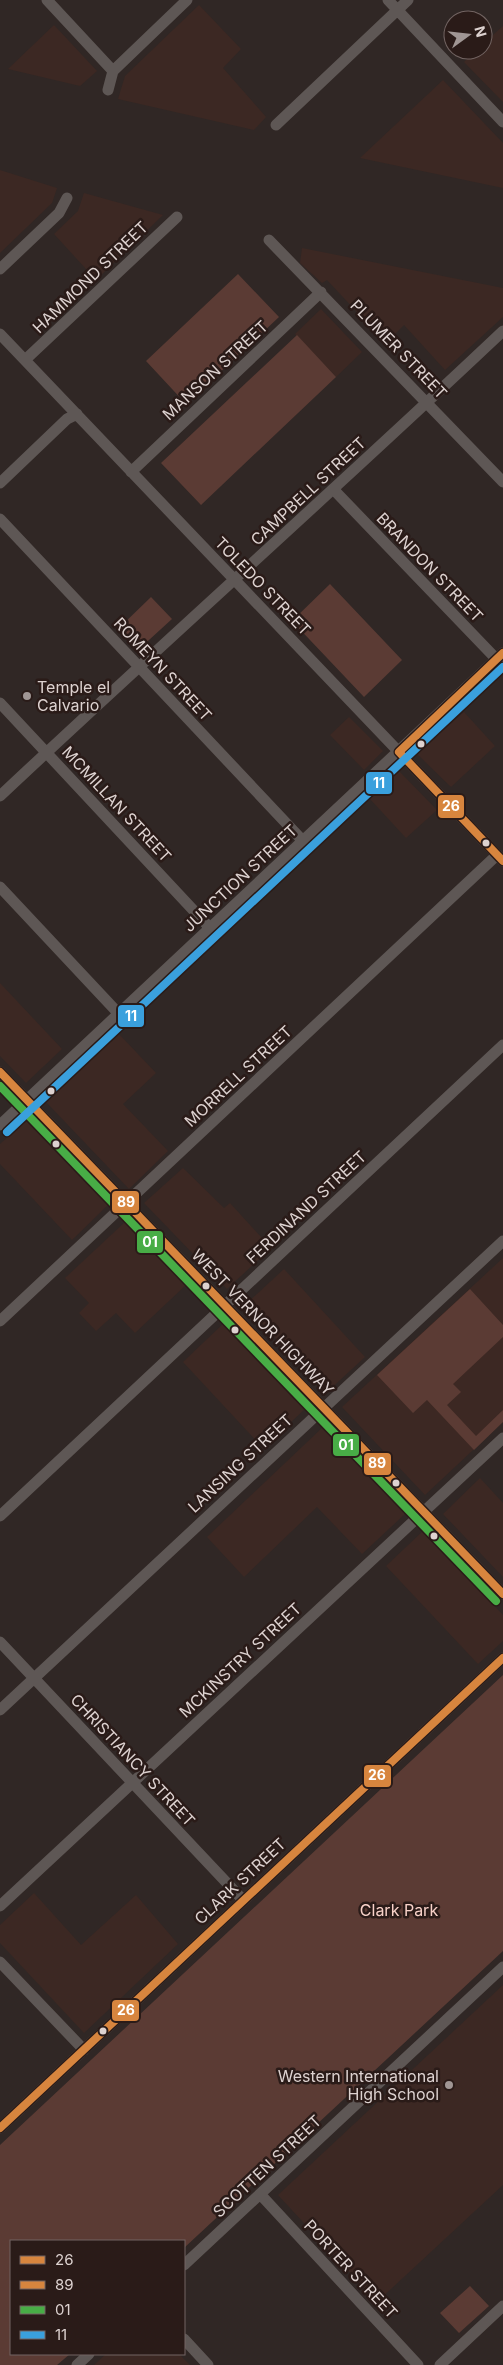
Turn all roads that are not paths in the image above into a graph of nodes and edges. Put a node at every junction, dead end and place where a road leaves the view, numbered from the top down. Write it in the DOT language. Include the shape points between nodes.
graph roads {
  1 [pos="47,0"];
  2 [pos="187,0"];
  3 [pos="388,0"];
  4 [pos="408,0"];
  5 [pos="397,10"];
  6 [pos="113,71"];
  7 [pos="108,90"];
  8 [pos="503,122"];
  9 [pos="276,125"];
  10 [pos="67,198"];
  11 [pos="177,217"];
  12 [pos="269,240"];
  13 [pos="0,268"];
  14 [pos="322,292"];
  15 [pos="503,331"];
  16 [pos="0,334"];
  17 [pos="25,360"];
  18 [pos="427,402"];
  19 [pos="77,414"];
  20 [pos="131,472"];
  21 [pos="503,482"];
  22 [pos="0,483"];
  23 [pos="334,490"];
  24 [pos="0,520"];
  25 [pos="235,580"];
  26 [pos="501,660"];
  27 [pos="138,666"];
  28 [pos="0,703"];
  29 [pos="47,752"];
  30 [pos="398,752"];
  31 [pos="0,796"];
  32 [pos="303,841"];
  33 [pos="500,858"];
  34 [pos="0,887"];
  35 [pos="210,928"];
  36 [pos="119,1014"];
  37 [pos="503,1045"];
  38 [pos="0,1072"];
  39 [pos="27,1100"];
  40 [pos="0,1125"];
  41 [pos="126,1203"];
  42 [pos="503,1241"];
  43 [pos="225,1305"];
  44 [pos="0,1320"];
  45 [pos="324,1408"];
  46 [pos="503,1438"];
  47 [pos="424,1511"];
  48 [pos="0,1516"];
  49 [pos="503,1594"];
  50 [pos="0,1642"];
  51 [pos="503,1658"];
  52 [pos="34,1678"];
  53 [pos="0,1710"];
  54 [pos="132,1783"];
  55 [pos="243,1900"];
  56 [pos="0,1906"];
  57 [pos="0,1962"];
  58 [pos="503,1967"];
  59 [pos="84,2050"];
  60 [pos="0,2128"];
  61 [pos="260,2194"];
  62 [pos="185,2264"];
  63 [pos="503,2306"];
  64 [pos="185,2340"];
  65 [pos="88,2355"];
  66 [pos="77,2365"];
  67 [pos="208,2365"];
  68 [pos="418,2365"];
  69 [pos="440,2365"];
  1 -- 6 [label="street"];
  2 -- 6 [label="street"];
  3 -- 5 [label="street"];
  4 -- 5 [label="street"];
  5 -- 8 [label="street"];
  5 -- 9 [label="street"];
  6 -- 7 [label="street"];
  10 -- 13 [label="street" via="59,213"];
  11 -- 17 [label="street, HAMMOND STREET"];
  12 -- 14 [label="street, PLUMER STREET"];
  14 -- 18 [label="street, PLUMER STREET"];
  14 -- 20 [label="street, MANSON STREET"];
  15 -- 18 [label="street, CAMPBELL STREET"];
  16 -- 17 [label="street, TOLEDO STREET"];
  17 -- 19 [label="street, TOLEDO STREET"];
  18 -- 21 [label="street, PLUMER STREET"];
  18 -- 23 [label="street, CAMPBELL STREET"];
  19 -- 20 [label="street, TOLEDO STREET"];
  19 -- 22 [label="street" via="66,419"];
  20 -- 25 [label="street, TOLEDO STREET"];
  23 -- 25 [label="street, CAMPBELL STREET"];
  23 -- 26 [label="street, BRANDON STREET"];
  24 -- 27 [label="street, ROMEYN STREET"];
  25 -- 27 [label="street, CAMPBELL STREET"];
  25 -- 30 [label="street, TOLEDO STREET"];
  26 -- 30 [label="street, JUNCTION STREET"];
  27 -- 29 [label="street, CAMPBELL STREET"];
  27 -- 32 [label="street, ROMEYN STREET"];
  28 -- 29 [label="street, MCMILLAN STREET"];
  29 -- 31 [label="street, CAMPBELL STREET"];
  29 -- 35 [label="street, MCMILLAN STREET"];
  30 -- 32 [label="street, JUNCTION STREET"];
  30 -- 33 [label="street, TOLEDO STREET"];
  32 -- 35 [label="street, JUNCTION STREET"];
  33 -- 41 [label="street, MORRELL STREET"];
  34 -- 36 [label="street"];
  35 -- 36 [label="street, JUNCTION STREET"];
  36 -- 39 [label="street, JUNCTION STREET"];
  37 -- 43 [label="street, FERDINAND STREET"];
  38 -- 39 [label="street, WEST VERNOR HIGHWAY"];
  39 -- 40 [label="street, JUNCTION STREET"];
  39 -- 41 [label="street, WEST VERNOR HIGHWAY"];
  41 -- 43 [label="street, WEST VERNOR HIGHWAY"];
  41 -- 44 [label="street, MORRELL STREET"];
  42 -- 45 [label="street, LANSING STREET"];
  43 -- 45 [label="street, WEST VERNOR HIGHWAY"];
  43 -- 48 [label="street, FERDINAND STREET"];
  45 -- 47 [label="street, WEST VERNOR HIGHWAY"];
  45 -- 52 [label="street, LANSING STREET"];
  46 -- 47 [label="street, MCKINSTRY STREET"];
  47 -- 49 [label="street, WEST VERNOR HIGHWAY"];
  47 -- 54 [label="street, MCKINSTRY STREET"];
  50 -- 52 [label="street, CHRISTIANCY STREET"];
  51 -- 55 [label="street, CLARK STREET"];
  52 -- 53 [label="street, LANSING STREET"];
  52 -- 54 [label="street, CHRISTIANCY STREET"];
  54 -- 55 [label="street, CHRISTIANCY STREET"];
  54 -- 56 [label="street, MCKINSTRY STREET"];
  55 -- 59 [label="street, CLARK STREET"];
  57 -- 59 [label="street"];
  58 -- 61 [label="street, SCOTTEN STREET"];
  59 -- 60 [label="street, CLARK STREET"];
  61 -- 62 [label="street, SCOTTEN STREET"];
  61 -- 68 [label="street, PORTER STREET"];
  63 -- 69 [label="street"];
  64 -- 67 [label="street"];
  65 -- 66 [label="street"];
}
